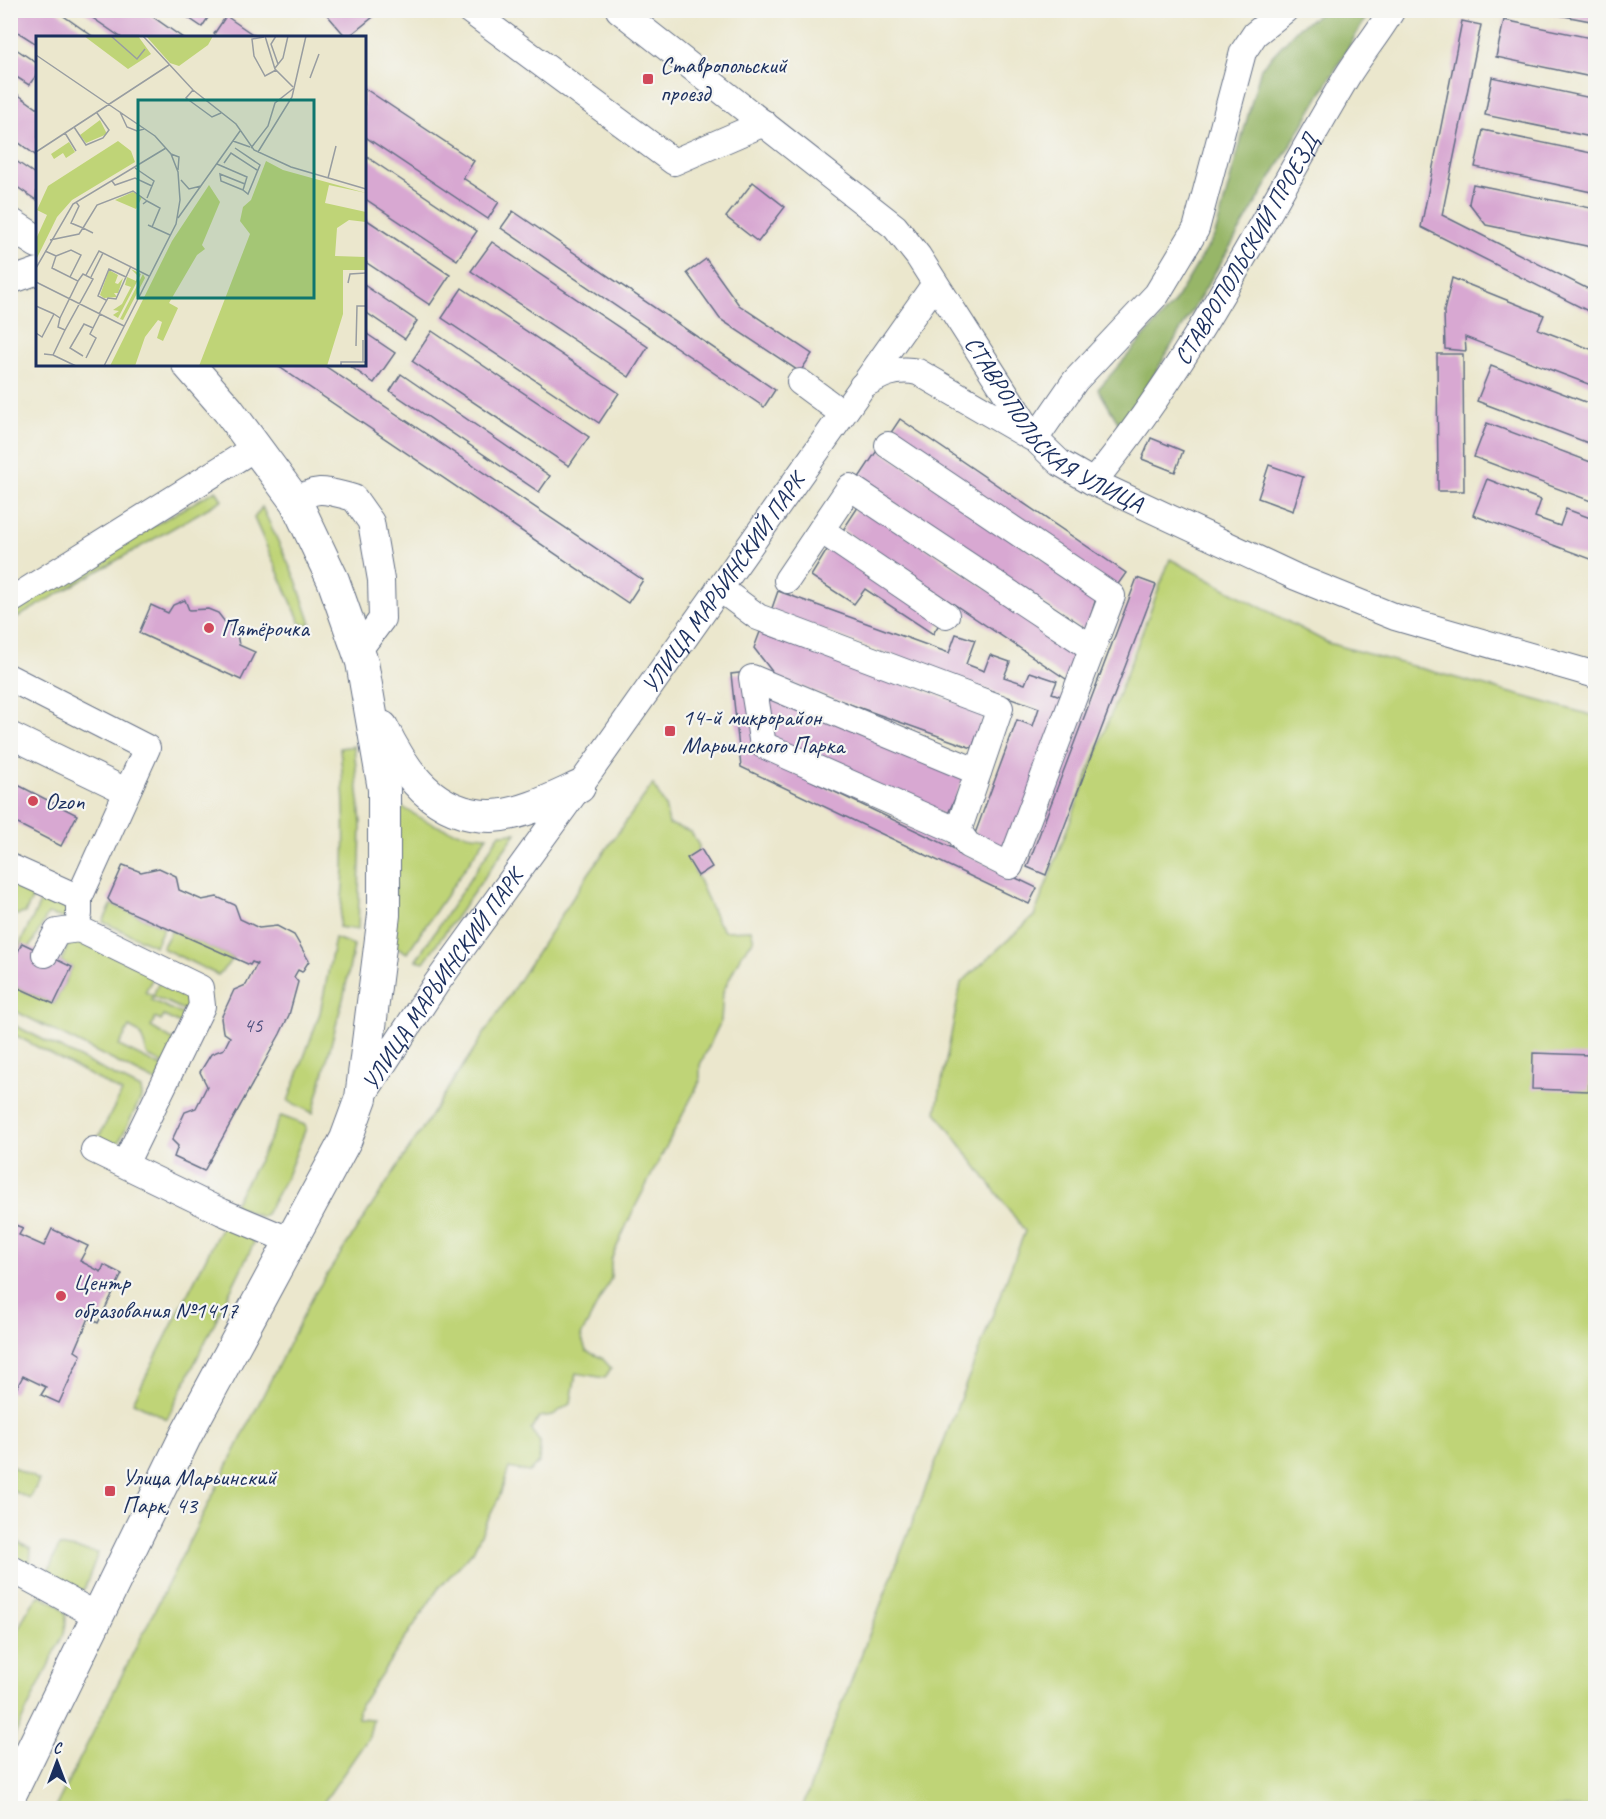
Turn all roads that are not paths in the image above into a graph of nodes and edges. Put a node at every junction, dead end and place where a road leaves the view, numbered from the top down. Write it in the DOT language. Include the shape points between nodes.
graph roads {
  1 [pos="469,10"];
  2 [pos="619,10"];
  3 [pos="1285,10"];
  4 [pos="1392,10"];
  5 [pos="764,123"];
  6 [pos="10,224"];
  7 [pos="36,241"];
  8 [pos="36,272"];
  9 [pos="10,281"];
  10 [pos="935,284"];
  11 [pos="190,366"];
  12 [pos="800,382"];
  13 [pos="859,388"];
  14 [pos="842,413"];
  15 [pos="1035,439"];
  16 [pos="888,446"];
  17 [pos="256,447"];
  18 [pos="1093,482"];
  19 [pos="296,502"];
  20 [pos="821,530"];
  21 [pos="787,580"];
  22 [pos="719,588"];
  23 [pos="10,602"];
  24 [pos="946,615"];
  25 [pos="1092,648"];
  26 [pos="358,651"];
  27 [pos="1596,675"];
  28 [pos="10,678"];
  29 [pos="369,702"];
  30 [pos="10,735"];
  31 [pos="978,772"];
  32 [pos="579,787"];
  33 [pos="126,791"];
  34 [pos="958,831"];
  35 [pos="10,867"];
  36 [pos="78,898"];
  37 [pos="80,929"];
  38 [pos="45,954"];
  39 [pos="361,1098"];
  40 [pos="94,1150"];
  41 [pos="126,1164"];
  42 [pos="291,1241"];
  43 [pos="10,1568"];
  44 [pos="98,1616"];
  45 [pos="10,1795"];
  1 -- 5 [label="street" via="674,162"];
  2 -- 5 [label="street, СТАВРОПОЛЬСКАЯ УЛИЦА"];
  3 -- 15 [label="street" via="1255,34 1243,52 1189,243 1150,303 1075,381"];
  4 -- 18 [label="street, СТАВРОПОЛЬСКИЙ ПРОЕЗД" via="1347,77 1182,358 1123,446"];
  5 -- 10 [label="street, СТАВРОПОЛЬСКАЯ УЛИЦА" via="895,227"];
  6 -- 7 [label="main road"];
  8 -- 9 [label="street"];
  10 -- 13 [label="street, УЛИЦА МАРЬИНСКИЙ ПАРК"];
  10 -- 15 [label="street, СТАВРОПОЛЬСКАЯ УЛИЦА"];
  11 -- 17 [label="main road"];
  12 -- 14 [label="street"];
  13 -- 14 [label="street, УЛИЦА МАРЬИНСКИЙ ПАРК"];
  13 -- 15 [label="street" via="886,372 918,372"];
  14 -- 22 [label="street, УЛИЦА МАРЬИНСКИЙ ПАРК"];
  15 -- 18 [label="street, СТАВРОПОЛЬСКАЯ УЛИЦА" via="1060,463"];
  16 -- 25 [label="street" via="1112,596"];
  17 -- 19 [label="main road"];
  17 -- 23 [label="street"];
  18 -- 27 [label="street, СТАВРОПОЛЬСКАЯ УЛИЦА" via="1296,577 1395,617"];
  19 -- 26 [label="main road" via="333,580"];
  19 -- 26 [label="street" via="311,490 354,498 371,522 381,580 382,619"];
  20 -- 21 [label="street"];
  20 -- 24 [label="street"];
  20 -- 25 [label="street" via="850,487"];
  22 -- 31 [label="street" via="758,617 1000,708"];
  22 -- 32 [label="street, УЛИЦА МАРЬИНСКИЙ ПАРК"];
  25 -- 34 [label="street" via="1010,866 968,845"];
  26 -- 29 [label="main road"];
  28 -- 33 [label="street" via="147,748"];
  29 -- 32 [label="main road" via="412,780 439,801 467,814 509,813"];
  29 -- 39 [label="main road" via="384,789 384,915"];
  30 -- 33 [label="street"];
  31 -- 34 [label="street"];
  31 -- 34 [label="street" via="752,678 763,745"];
  32 -- 39 [label="street, УЛИЦА МАРЬИНСКИЙ ПАРК" via="436,984"];
  33 -- 36 [label="street"];
  35 -- 36 [label="street"];
  36 -- 37 [label="street"];
  37 -- 38 [label="street" via="57,932"];
  37 -- 41 [label="street" via="200,988 202,1006"];
  39 -- 42 [label="main road, УЛИЦА МАРЬИНСКИЙ ПАРК" via="346,1139"];
  40 -- 41 [label="street"];
  41 -- 42 [label="street"];
  42 -- 44 [label="main road, УЛИЦА МАРЬИНСКИЙ ПАРК" via="186,1435"];
  43 -- 44 [label="street"];
  44 -- 45 [label="main road, УЛИЦА МАРЬИНСКИЙ ПАРК"];
}
